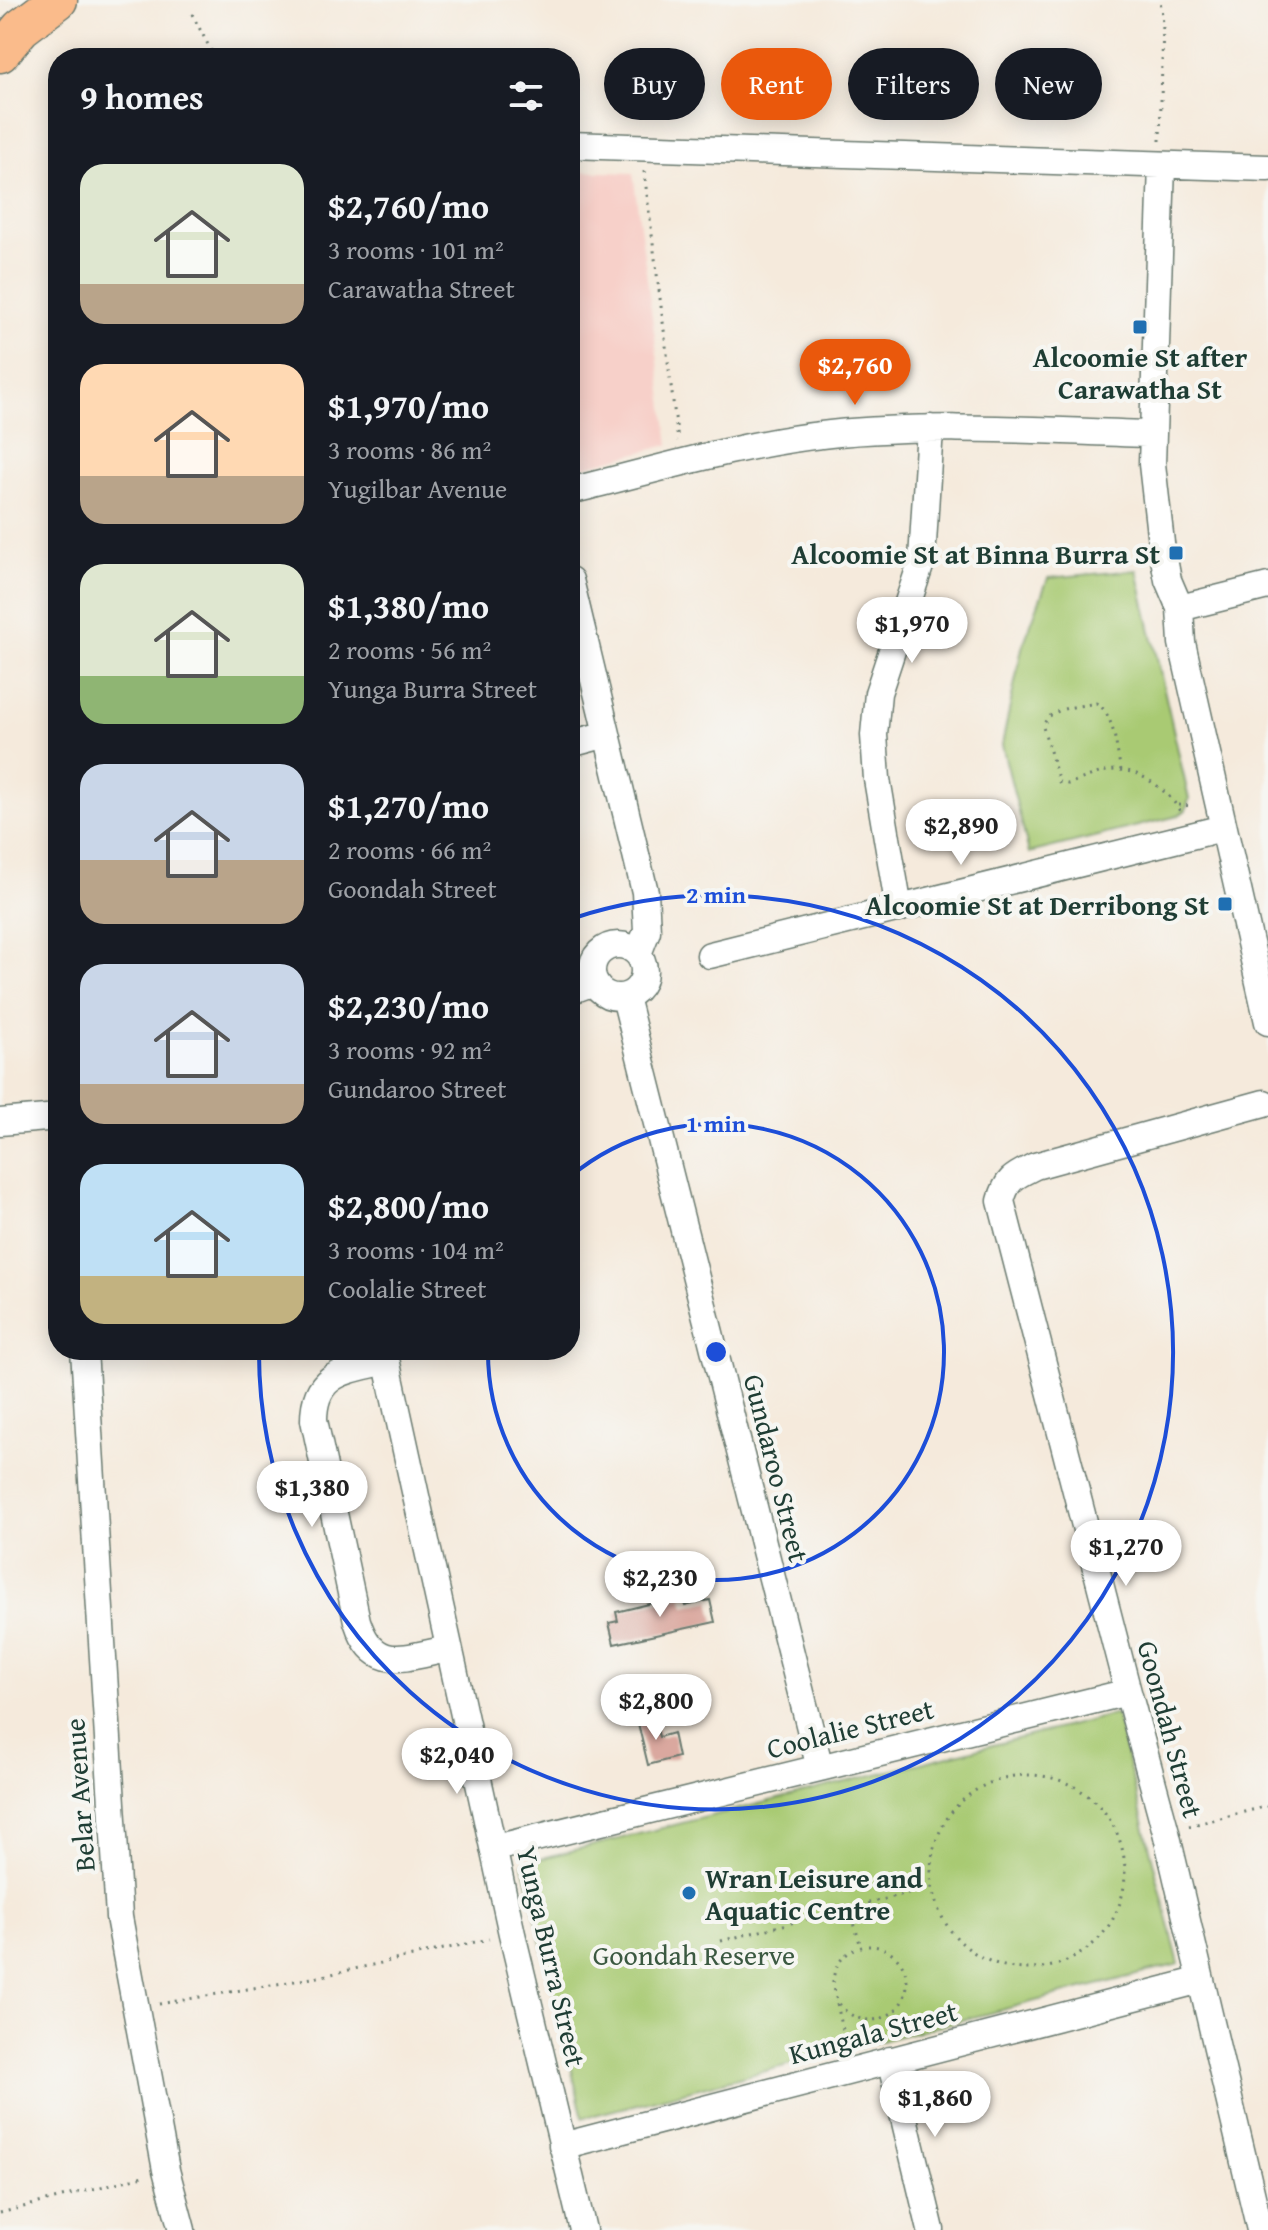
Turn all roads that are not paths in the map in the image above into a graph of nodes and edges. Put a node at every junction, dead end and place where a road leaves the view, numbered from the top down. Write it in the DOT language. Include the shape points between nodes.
graph roads {
  1 [pos="58,0"];
  2 [pos="0,53"];
  3 [pos="580,145"];
  4 [pos="1162,165"];
  5 [pos="1268,168"];
  6 [pos="930,428"];
  7 [pos="1152,434"];
  8 [pos="580,489"];
  9 [pos="1268,586"];
  10 [pos="1180,608"];
  11 [pos="580,622"];
  12 [pos="607,734"];
  13 [pos="580,741"];
  14 [pos="1223,828"];
  15 [pos="899,909"];
  16 [pos="638,954"];
  17 [pos="710,955"];
  18 [pos="582,987"];
  19 [pos="625,997"];
  20 [pos="1268,1022"];
  21 [pos="1267,1101"];
  22 [pos="48,1118"];
  23 [pos="0,1122"];
  24 [pos="85,1360"];
  25 [pos="375,1360"];
  26 [pos="386,1360"];
  27 [pos="448,1649"];
  28 [pos="1128,1692"];
  29 [pos="820,1768"];
  30 [pos="495,1848"];
  31 [pos="1201,1980"];
  32 [pos="890,2060"];
  33 [pos="562,2146"];
  34 [pos="182,2230"];
  35 [pos="583,2230"];
  36 [pos="931,2230"];
  37 [pos="1260,2230"];
  1 -- 2 [label="highway" via="21,28"];
  3 -- 4 [label="street"];
  4 -- 5 [label="street"];
  4 -- 7 [label="street"];
  6 -- 7 [label="street"];
  6 -- 8 [label="street" via="827,434"];
  6 -- 15 [label="street" via="922,560 878,693 874,735"];
  7 -- 10 [label="street" via="1161,543"];
  9 -- 10 [label="street"];
  10 -- 14 [label="street" via="1182,643"];
  11 -- 12 [label="street"];
  12 -- 13 [label="street"];
  12 -- 16 [label="street" via="645,892 647,931"];
  14 -- 15 [label="street"];
  14 -- 20 [label="street"];
  15 -- 17 [label="street"];
  16 -- 18 [label="street" via="624,946 608,947"];
  16 -- 19 [label="street" via="643,979"];
  18 -- 19 [label="street"];
  19 -- 29 [label="street, Gundaroo Street"];
  21 -- 28 [label="street, Goondah Street" via="1035,1166 1005,1184 1001,1201"];
  22 -- 23 [label="street"];
  24 -- 34 [label="street, Belar Avenue" via="119,1917"];
  25 -- 27 [label="street, Yunga Burra Street" via="335,1377 321,1387 314,1403 357,1621 363,1640 388,1658"];
  26 -- 27 [label="street, Yunga Burra Street"];
  27 -- 30 [label="street, Yunga Burra Street"];
  28 -- 29 [label="street, Coolalie Street"];
  28 -- 31 [label="street, Goondah Street"];
  29 -- 30 [label="street, Coolalie Street"];
  30 -- 33 [label="street, Yunga Burra Street"];
  31 -- 32 [label="street, Kungala Street"];
  31 -- 37 [label="street, Goondah Street"];
  32 -- 33 [label="street, Kungala Street"];
  32 -- 36 [label="street"];
  33 -- 35 [label="street, Yunga Burra Street"];
}
